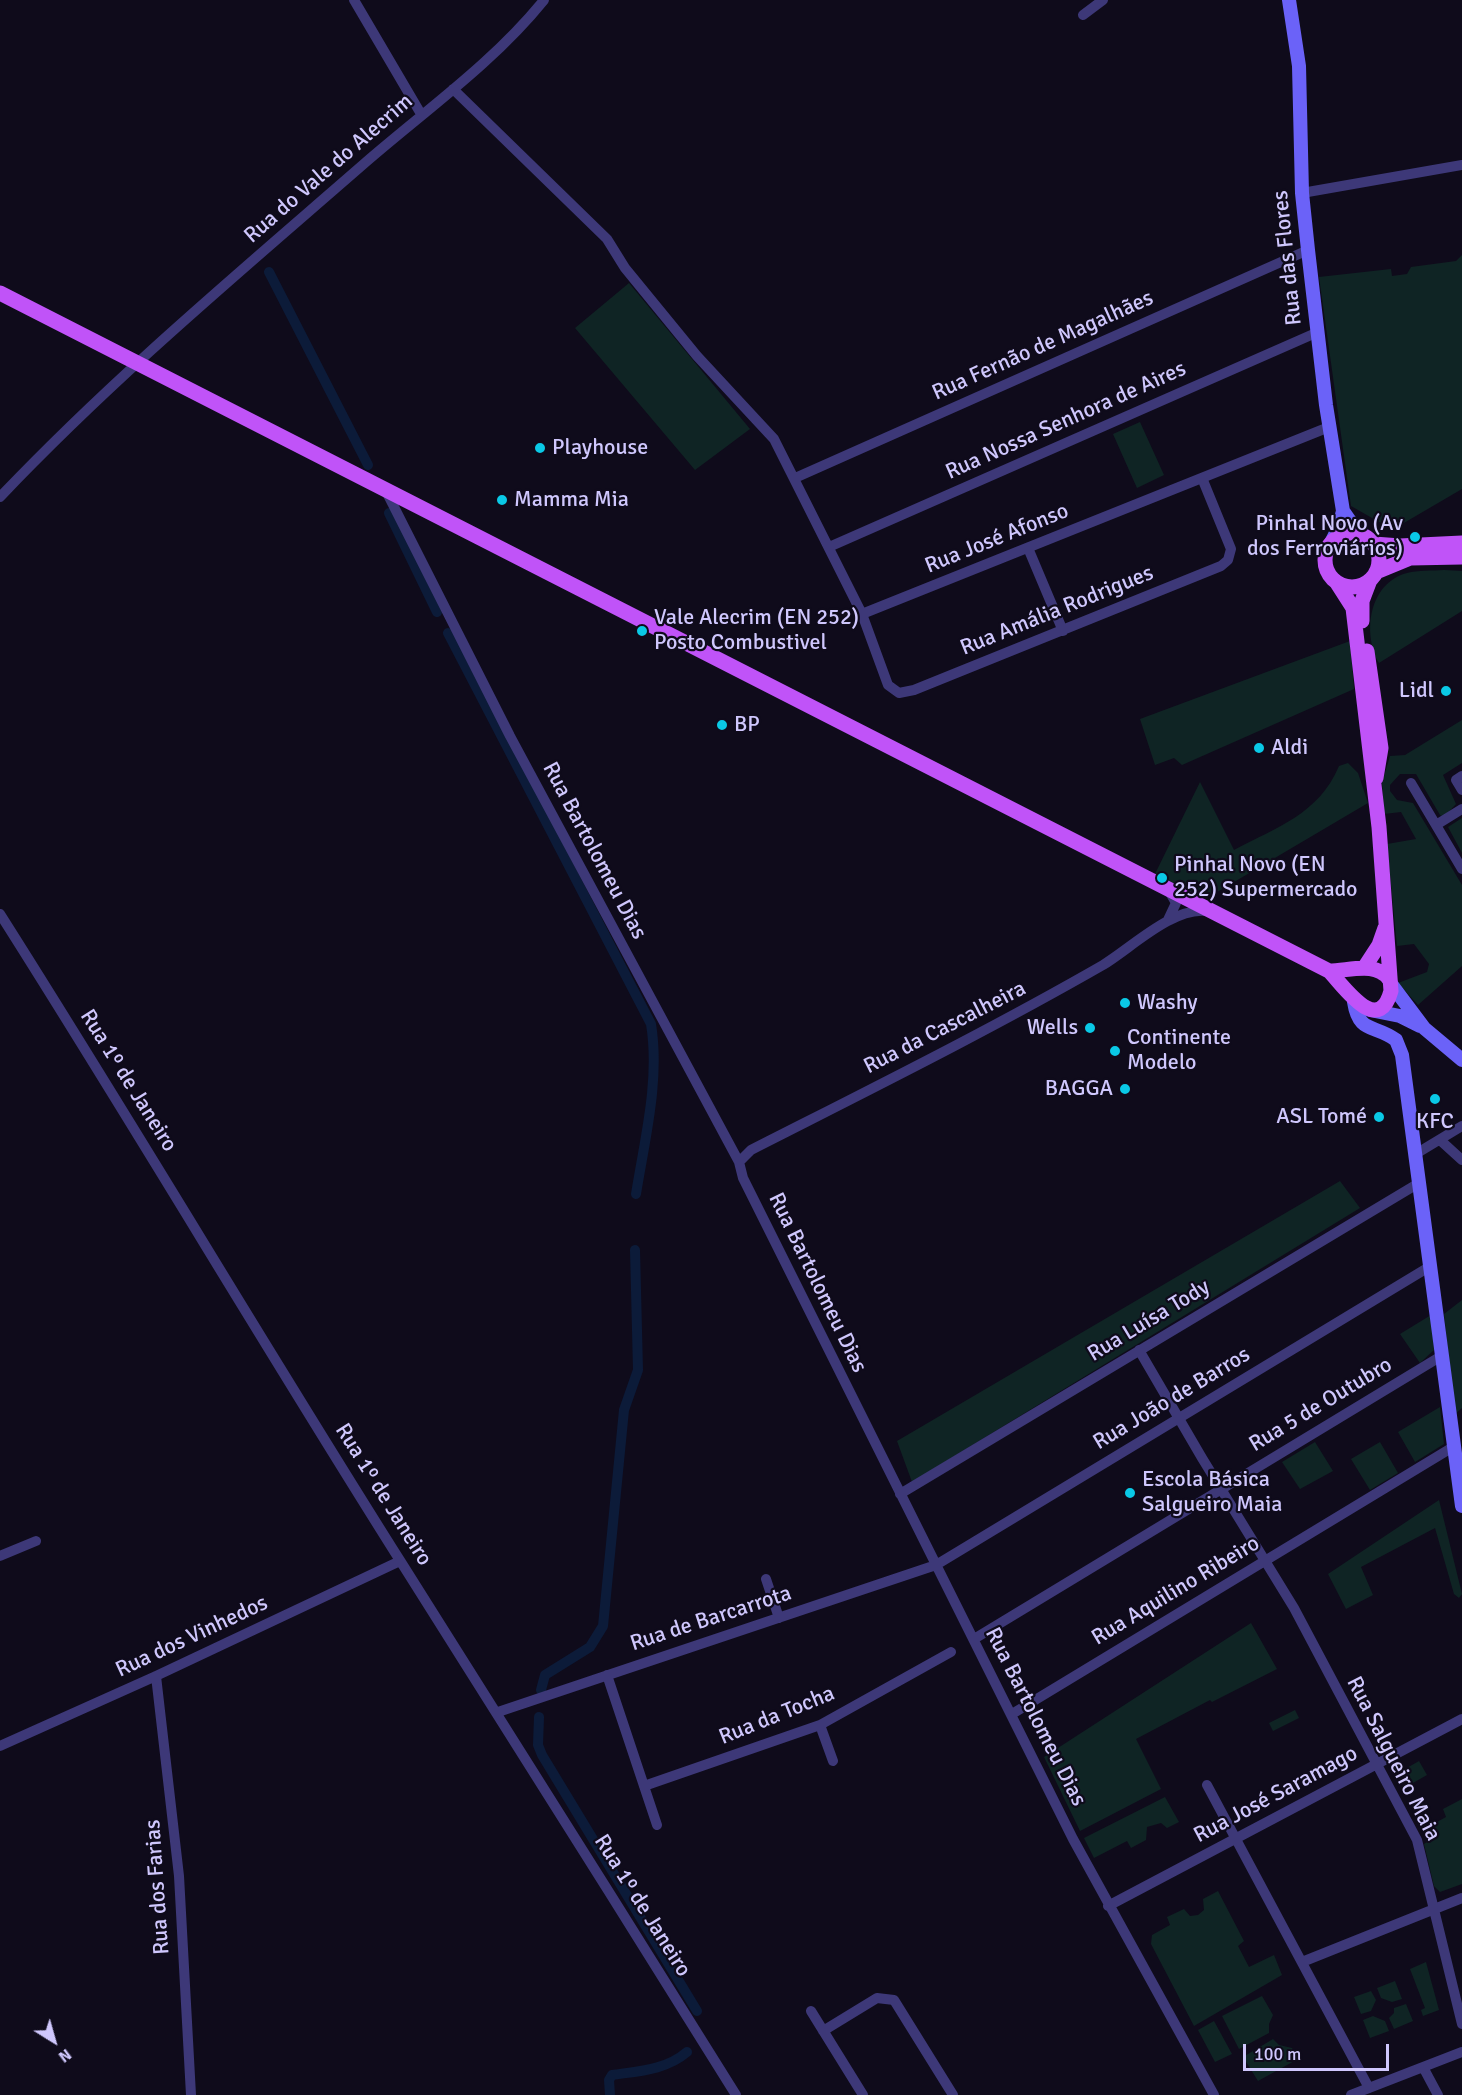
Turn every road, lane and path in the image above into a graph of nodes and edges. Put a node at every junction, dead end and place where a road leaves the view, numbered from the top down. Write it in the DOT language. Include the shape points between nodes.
graph roads {
  1 [pos="354,0"];
  2 [pos="544,0"];
  3 [pos="1103,0"];
  4 [pos="1289,0"];
  5 [pos="1083,15"];
  6 [pos="453,89"];
  7 [pos="422,114"];
  8 [pos="1462,165"];
  9 [pos="1302,193"];
  10 [pos="1308,250"];
  11 [pos="0,293"];
  12 [pos="1318,332"];
  13 [pos="136,363"];
  14 [pos="1329,427"];
  15 [pos="795,478"];
  16 [pos="1202,478"];
  17 [pos="384,489"];
  18 [pos="0,497"];
  19 [pos="1343,511"];
  20 [pos="1359,534"];
  21 [pos="1331,543"];
  22 [pos="1462,543"];
  23 [pos="1374,544"];
  24 [pos="829,547"];
  25 [pos="1028,548"];
  26 [pos="1462,557"];
  27 [pos="1373,576"];
  28 [pos="1337,583"];
  29 [pos="862,614"];
  30 [pos="1063,631"];
  31 [pos="1462,776"];
  32 [pos="1411,783"];
  33 [pos="1375,787"];
  34 [pos="1462,790"];
  35 [pos="1462,809"];
  36 [pos="1436,825"];
  37 [pos="1462,868"];
  38 [pos="1168,889"];
  39 [pos="1214,912"];
  40 [pos="0,914"];
  41 [pos="1166,922"];
  42 [pos="1385,928"];
  43 [pos="1362,969"];
  44 [pos="1329,970"];
  45 [pos="1390,982"];
  46 [pos="1357,1002"];
  47 [pos="1424,1028"];
  48 [pos="1462,1060"];
  49 [pos="1462,1126"];
  50 [pos="1440,1140"];
  51 [pos="1414,1155"];
  52 [pos="1462,1160"];
  53 [pos="739,1162"];
  54 [pos="1419,1183"];
  55 [pos="1429,1267"];
  56 [pos="1139,1350"];
  57 [pos="1443,1354"];
  58 [pos="1178,1418"];
  59 [pos="1453,1447"];
  60 [pos="1220,1489"];
  61 [pos="900,1494"];
  62 [pos="1462,1506"];
  63 [pos="36,1541"];
  64 [pos="0,1556"];
  65 [pos="400,1561"];
  66 [pos="1264,1561"];
  67 [pos="936,1565"];
  68 [pos="766,1579"];
  69 [pos="779,1618"];
  70 [pos="974,1639"];
  71 [pos="951,1652"];
  72 [pos="607,1675"];
  73 [pos="156,1676"];
  74 [pos="498,1712"];
  75 [pos="1011,1714"];
  76 [pos="1462,1719"];
  77 [pos="820,1725"];
  78 [pos="0,1746"];
  79 [pos="833,1761"];
  80 [pos="1376,1764"];
  81 [pos="1207,1785"];
  82 [pos="644,1786"];
  83 [pos="657,1825"];
  84 [pos="1235,1839"];
  85 [pos="1462,1898"];
  86 [pos="1108,1906"];
  87 [pos="1433,1910"];
  88 [pos="1302,1962"];
  89 [pos="811,2011"];
  90 [pos="1462,2024"];
  91 [pos="823,2031"];
  92 [pos="1462,2052"];
  93 [pos="1423,2067"];
  94 [pos="1369,2088"];
  95 [pos="191,2095"];
  96 [pos="736,2095"];
  97 [pos="863,2095"];
  98 [pos="953,2095"];
  99 [pos="1214,2095"];
  100 [pos="1351,2095"];
  101 [pos="1437,2095"];
  1 -- 7 [label="street"];
  2 -- 6 [label="street, Rua do Vale do Alecrim" via="524,25"];
  3 -- 5 [label="street"];
  4 -- 9 [label="street, Rua das Flores" via="1299,66"];
  6 -- 7 [label="street, Rua do Vale do Alecrim"];
  6 -- 15 [label="street" via="607,238 625,268 697,356 774,439"];
  7 -- 13 [label="street, Rua do Vale do Alecrim"];
  8 -- 9 [label="street"];
  9 -- 10 [label="street, Rua das Flores"];
  10 -- 12 [label="street, Rua das Flores"];
  10 -- 15 [label="street, Rua Fernão de Magalhães"];
  11 -- 13 [label="main road"];
  12 -- 14 [label="street, Rua das Flores"];
  12 -- 24 [label="street, Rua Nossa Senhora de Aires"];
  13 -- 17 [label="main road"];
  13 -- 18 [label="street, Rua do Vale do Alecrim"];
  14 -- 16 [label="street, Rua José Afonso"];
  14 -- 19 [label="street, Rua das Flores"];
  15 -- 24 [label="street"];
  16 -- 25 [label="street, Rua José Afonso"];
  16 -- 30 [label="street, Rua Amália Rodrigues" via="1231,549 1228,560"];
  17 -- 38 [label="main road"];
  17 -- 53 [label="street, Rua Bartolomeu Dias" via="510,736"];
  19 -- 20 [label="street"];
  19 -- 21 [label="street"];
  20 -- 21 [label="main road" via="1343,534"];
  20 -- 23 [label="main road"];
  21 -- 28 [label="main road" via="1325,564"];
  22 -- 23 [label="main road"];
  23 -- 27 [label="main road" via="1379,557"];
  24 -- 29 [label="street"];
  25 -- 29 [label="street, Rua José Afonso"];
  25 -- 30 [label="street"];
  26 -- 27 [label="main road" via="1410,558"];
  27 -- 28 [label="main road" via="1351,587"];
  27 -- 33 [label="main road" via="1361,609 1381,748"];
  28 -- 33 [label="main road" via="1353,608"];
  29 -- 30 [label="street, Rua Amália Rodrigues" via="888,685 899,693"];
  31 -- 34 [label="street" via="1456,780"];
  32 -- 36 [label="street"];
  33 -- 42 [label="main road"];
  35 -- 36 [label="street"];
  36 -- 37 [label="street"];
  38 -- 39 [label="main road"];
  38 -- 41 [label="street" via="1176,903"];
  39 -- 41 [label="street, Rua da Cascalheira" via="1192,911"];
  39 -- 44 [label="main road"];
  40 -- 65 [label="street, Rua 1º de Janeiro"];
  41 -- 53 [label="street, Rua da Cascalheira" via="1129,950 1020,1013 751,1150"];
  42 -- 43 [label="main road" via="1376,951"];
  42 -- 45 [label="main road"];
  43 -- 44 [label="main road"];
  43 -- 45 [label="main road" via="1378,969"];
  43 -- 46 [label="main road" via="1350,985"];
  44 -- 46 [label="main road"];
  45 -- 46 [label="main road" via="1386,1003"];
  45 -- 47 [label="street"];
  46 -- 47 [label="street"];
  46 -- 51 [label="street" via="1356,1018 1388,1034 1400,1047"];
  47 -- 48 [label="street"];
  49 -- 50 [label="street"];
  50 -- 51 [label="street"];
  50 -- 52 [label="street"];
  51 -- 54 [label="street"];
  53 -- 61 [label="street, Rua Bartolomeu Dias" via="743,1178"];
  54 -- 55 [label="street"];
  54 -- 56 [label="street, Rua Luísa Tody"];
  55 -- 57 [label="street"];
  55 -- 58 [label="street, Rua João de Barros"];
  56 -- 58 [label="street, Rua Salgueiro Maia"];
  56 -- 61 [label="street, Rua Luísa Tody"];
  57 -- 59 [label="street"];
  57 -- 60 [label="street, Rua 5 de Outubro"];
  58 -- 60 [label="street, Rua Salgueiro Maia"];
  58 -- 67 [label="street, Rua João de Barros"];
  59 -- 62 [label="street"];
  59 -- 66 [label="street, Rua Aquilino Ribeiro"];
  60 -- 66 [label="street, Rua Salgueiro Maia"];
  60 -- 70 [label="street, Rua 5 de Outubro"];
  61 -- 67 [label="street, Rua Bartolomeu Dias"];
  63 -- 64 [label="street"];
  65 -- 73 [label="street, Rua dos Vinhedos"];
  65 -- 74 [label="street, Rua 1º de Janeiro"];
  66 -- 75 [label="street, Rua Aquilino Ribeiro"];
  66 -- 80 [label="street, Rua Salgueiro Maia" via="1294,1608"];
  67 -- 69 [label="street, Rua de Barcarrota"];
  67 -- 70 [label="street, Rua Bartolomeu Dias"];
  68 -- 69 [label="street"];
  69 -- 72 [label="street, Rua de Barcarrota"];
  70 -- 75 [label="street, Rua Bartolomeu Dias"];
  71 -- 77 [label="street, Rua da Tocha"];
  72 -- 74 [label="street, Rua de Barcarrota"];
  72 -- 82 [label="street"];
  73 -- 78 [label="street, Rua dos Vinhedos"];
  73 -- 95 [label="street, Rua dos Farias" via="179,1876"];
  74 -- 96 [label="street, Rua 1º de Janeiro"];
  75 -- 86 [label="street, Rua Bartolomeu Dias"];
  76 -- 80 [label="street, Rua José Saramago"];
  77 -- 79 [label="street"];
  77 -- 82 [label="street, Rua da Tocha"];
  80 -- 84 [label="street, Rua José Saramago"];
  80 -- 87 [label="street, Rua Salgueiro Maia" via="1417,1840"];
  81 -- 84 [label="street"];
  82 -- 83 [label="street"];
  84 -- 86 [label="street, Rua José Saramago"];
  84 -- 88 [label="street"];
  85 -- 87 [label="street"];
  86 -- 99 [label="street, Rua Bartolomeu Dias"];
  87 -- 88 [label="street"];
  87 -- 90 [label="street, Rua Salgueiro Maia"];
  88 -- 94 [label="street"];
  89 -- 91 [label="street"];
  91 -- 97 [label="street"];
  91 -- 98 [label="street" via="873,2000 894,2000"];
  92 -- 93 [label="street"];
  93 -- 94 [label="street"];
  93 -- 101 [label="street"];
  94 -- 100 [label="street"];
}
